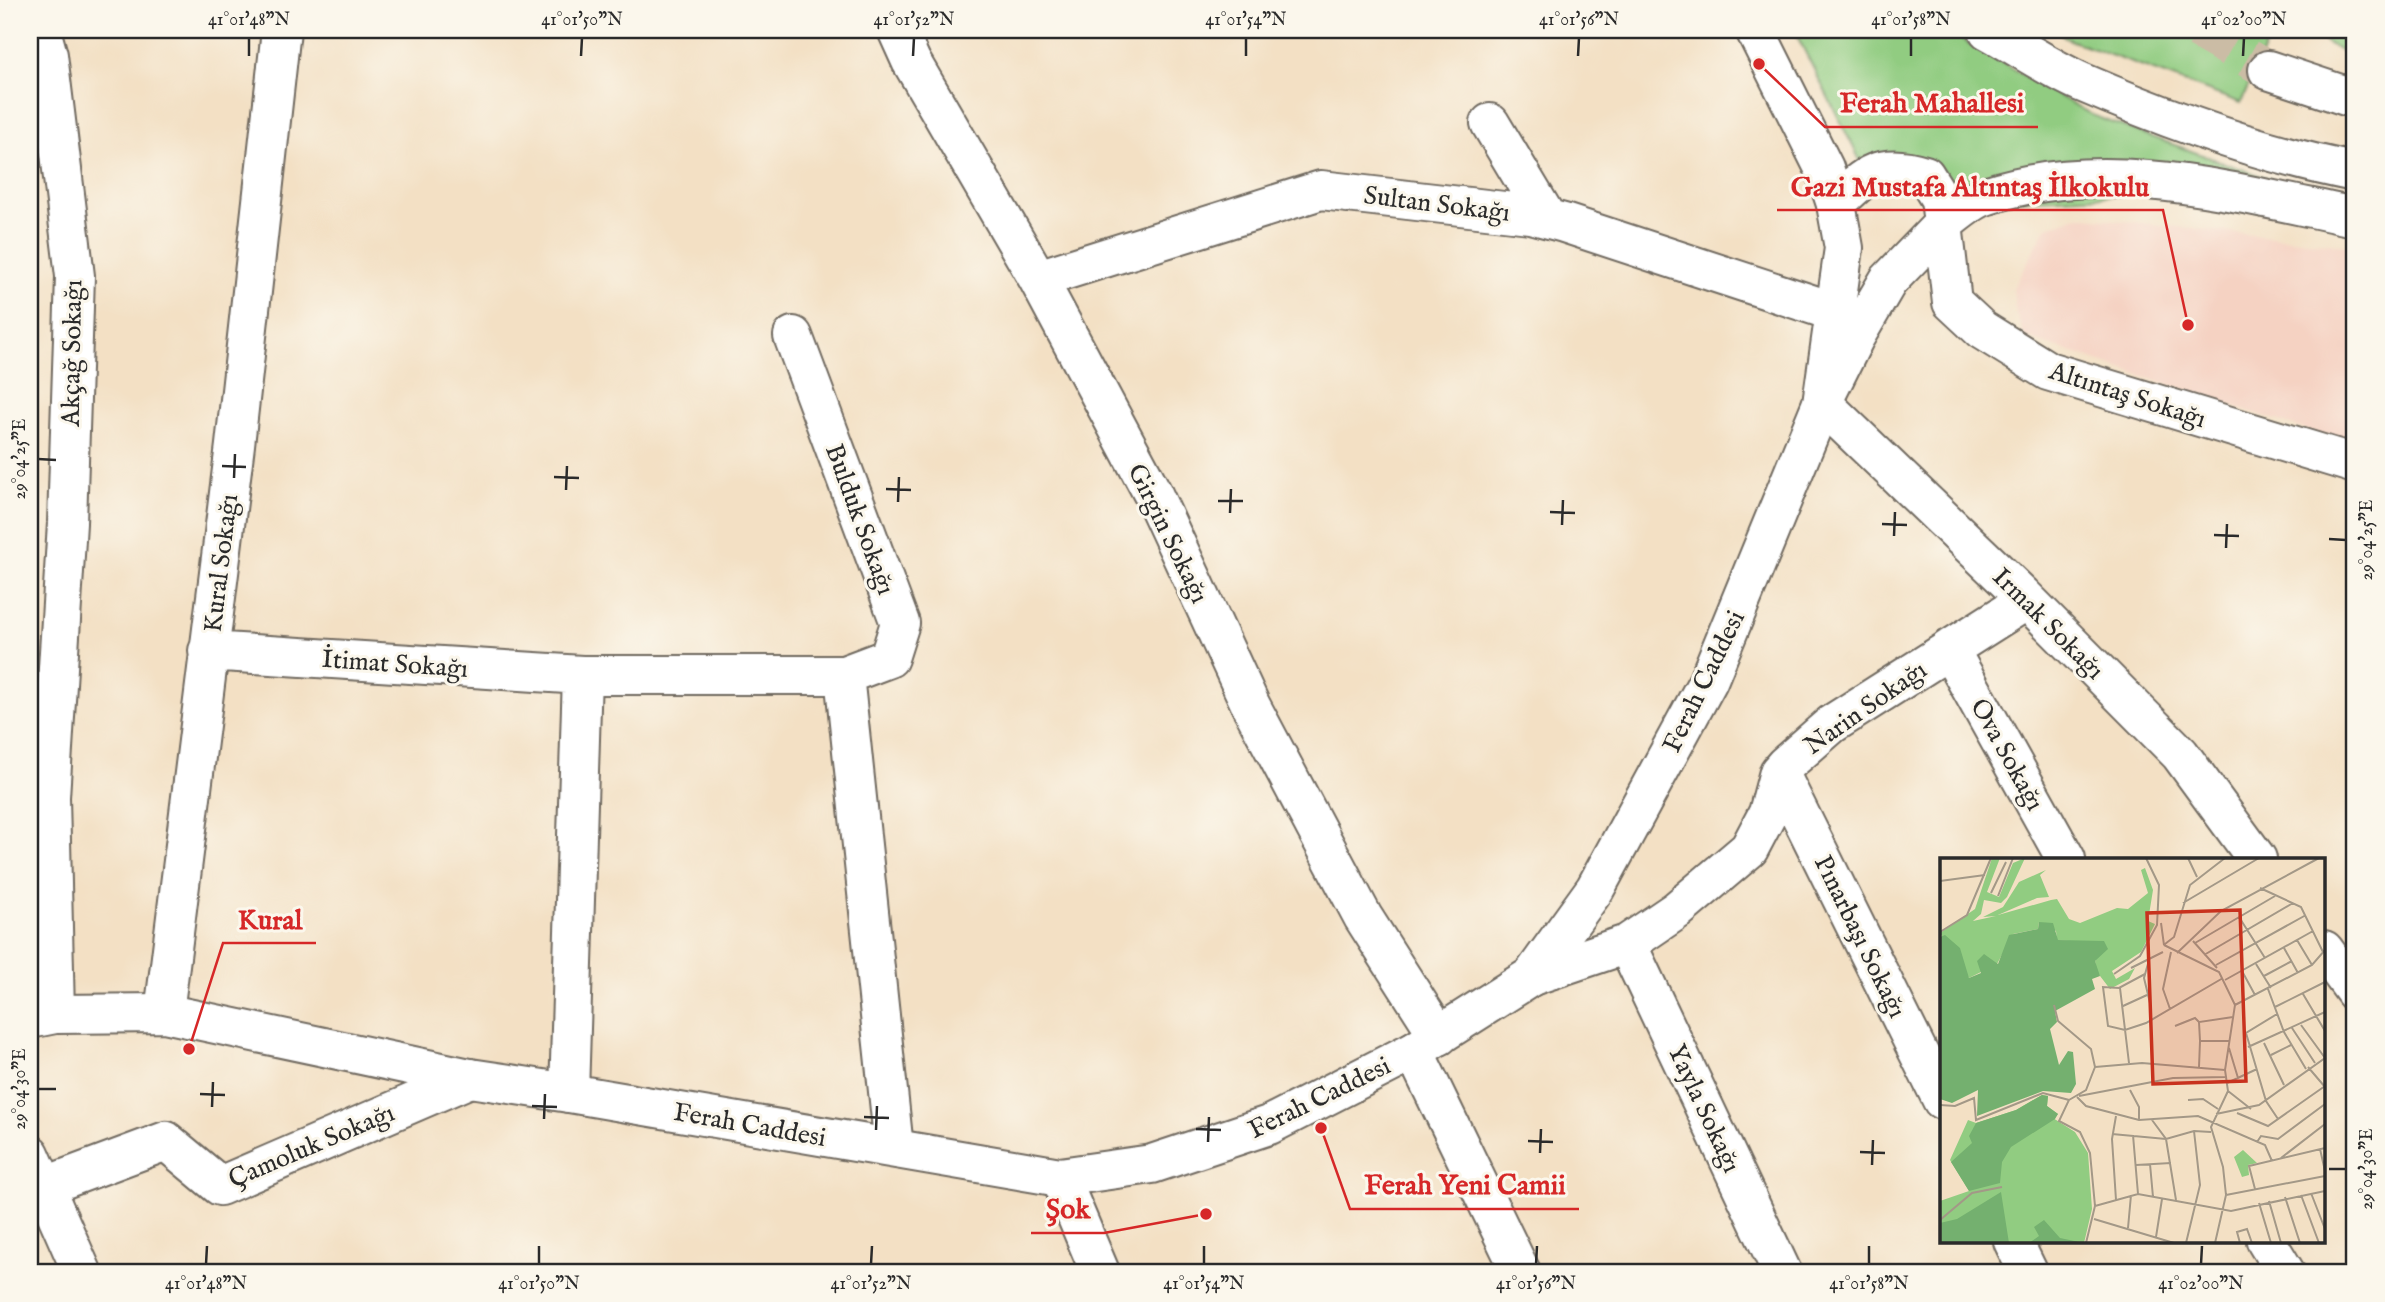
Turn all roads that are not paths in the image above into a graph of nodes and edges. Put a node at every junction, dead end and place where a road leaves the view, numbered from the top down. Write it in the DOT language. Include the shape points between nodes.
graph roads {
  1 [pos="41,30"];
  2 [pos="281,30"];
  3 [pos="897,30"];
  4 [pos="1755,30"];
  5 [pos="1988,30"];
  6 [pos="2267,70"];
  7 [pos="2355,99"];
  8 [pos="1490,123"];
  9 [pos="2355,172"];
  10 [pos="1836,204"];
  11 [pos="2355,217"];
  12 [pos="1547,218"];
  13 [pos="1943,224"];
  14 [pos="1038,279"];
  15 [pos="1835,312"];
  16 [pos="793,336"];
  17 [pos="1822,403"];
  18 [pos="2355,464"];
  19 [pos="2027,600"];
  20 [pos="1949,649"];
  21 [pos="208,651"];
  22 [pos="582,675"];
  23 [pos="845,675"];
  24 [pos="1779,772"];
  25 [pos="2065,858"];
  26 [pos="2256,858"];
  27 [pos="1627,944"];
  28 [pos="2326,953"];
  29 [pos="1532,976"];
  30 [pos="2355,992"];
  31 [pos="164,1013"];
  32 [pos="43,1017"];
  33 [pos="1427,1043"];
  34 [pos="470,1078"];
  35 [pos="569,1093"];
  36 [pos="1940,1096"];
  37 [pos="894,1148"];
  38 [pos="37,1170"];
  39 [pos="1060,1177"];
  40 [pos="2013,1242"];
  41 [pos="2267,1242"];
  42 [pos="82,1272"];
  43 [pos="1100,1272"];
  44 [pos="1521,1272"];
  45 [pos="1782,1272"];
  46 [pos="2028,1272"];
  47 [pos="2285,1272"];
  1 -- 32 [label="street, Akçağ Sokağı" via="48,55 75,276"];
  2 -- 21 [label="street, Kural Sokağı"];
  3 -- 14 [label="street, Girgin Sokağı"];
  4 -- 10 [label="street" via="1824,168"];
  5 -- 9 [label="street" via="2079,81 2222,137"];
  6 -- 7 [label="street"];
  8 -- 12 [label="street"];
  10 -- 13 [label="street, Altıntaş Sokağı" via="1865,176 1903,168 1925,175 1940,199"];
  10 -- 15 [label="street" via="1844,248"];
  11 -- 13 [label="street, Ferah Caddesi" via="2150,180 2059,179 1985,195"];
  12 -- 14 [label="street, Sultan Sokağı" via="1321,190"];
  12 -- 15 [label="street, Sultan Sokağı"];
  13 -- 17 [label="street, Ferah Caddesi" via="1888,281"];
  13 -- 18 [label="street, Altıntaş Sokağı" via="1952,302 1982,330 2048,371"];
  14 -- 33 [label="street, Girgin Sokağı" via="1153,494 1251,706"];
  15 -- 17 [label="street"];
  16 -- 23 [label="street, Bulduk Sokağı" via="900,623 889,658"];
  17 -- 19 [label="street, Irmak Sokağı"];
  17 -- 29 [label="street, Ferah Caddesi" via="1708,681 1595,889"];
  19 -- 20 [label="street, Narin Sokağı"];
  19 -- 26 [label="street, Irmak Sokağı" via="2180,754"];
  20 -- 24 [label="street, Narin Sokağı" via="1832,724"];
  20 -- 25 [label="street, Ova Sokağı"];
  21 -- 22 [label="street, İtimat Sokağı"];
  21 -- 31 [label="street, Kural Sokağı"];
  22 -- 23 [label="street, İtimat Sokağı"];
  22 -- 35 [label="street"];
  23 -- 37 [label="street"];
  24 -- 27 [label="street, Narin Sokağı" via="1768,813 1748,849 1677,910"];
  24 -- 36 [label="street, Pınarbaşı Sokağı"];
  27 -- 29 [label="street, Narin Sokağı"];
  27 -- 45 [label="street, Yayla Sokağı"];
  28 -- 30 [label="street"];
  29 -- 33 [label="street, Ferah Caddesi"];
  31 -- 32 [label="street, Ferah Caddesi"];
  31 -- 34 [label="street, Ferah Caddesi"];
  33 -- 39 [label="street, Ferah Caddesi" via="1269,1125 1152,1164"];
  33 -- 44 [label="street, Girgin Sokağı"];
  34 -- 35 [label="street, Ferah Caddesi"];
  34 -- 38 [label="street, Çamoluk Sokağı" via="220,1186 166,1141"];
  35 -- 37 [label="street, Ferah Caddesi"];
  37 -- 39 [label="street, Ferah Caddesi"];
  38 -- 42 [label="street"];
  39 -- 43 [label="street"];
  40 -- 46 [label="street"];
  41 -- 47 [label="street"];
}
